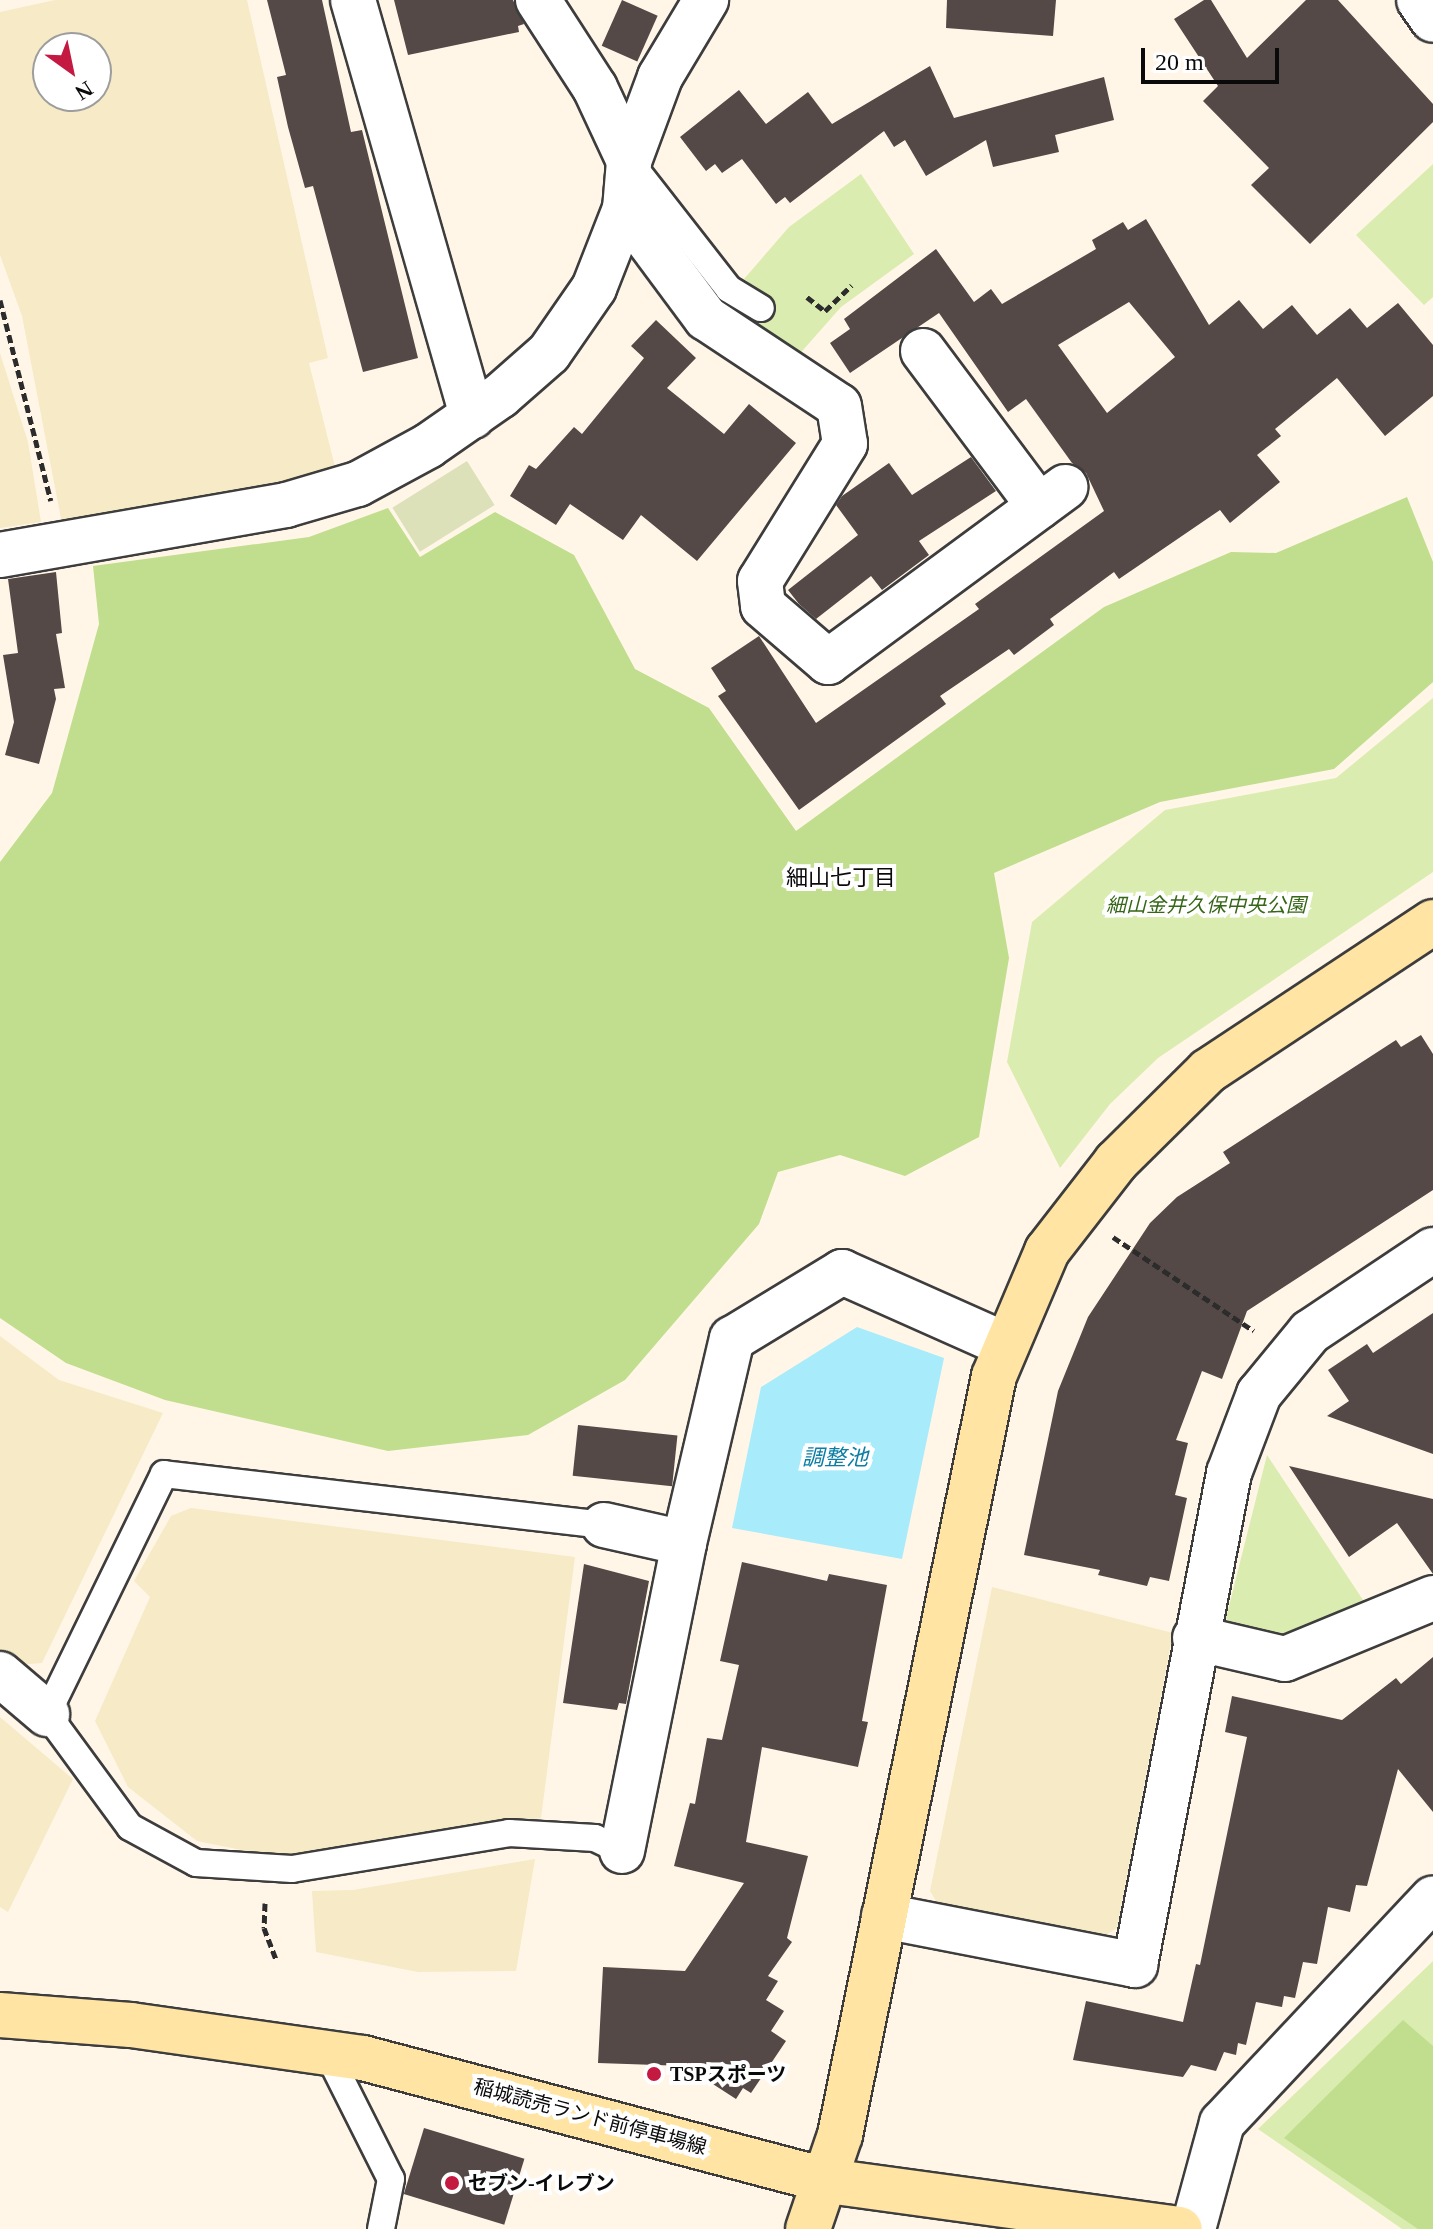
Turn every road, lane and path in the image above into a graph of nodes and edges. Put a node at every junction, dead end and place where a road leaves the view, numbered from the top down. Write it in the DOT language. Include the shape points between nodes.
graph roads {
  1 [pos="353,0"];
  2 [pos="538,0"];
  3 [pos="706,0"];
  4 [pos="1419,0"];
  5 [pos="1433,20"];
  6 [pos="629,161"];
  7 [pos="625,209"];
  8 [pos="852,285"];
  9 [pos="807,297"];
  10 [pos="0,300"];
  11 [pos="761,308"];
  12 [pos="923,351"];
  13 [pos="472,416"];
  14 [pos="59,545"];
  15 [pos="0,555"];
  16 [pos="1433,922"];
  17 [pos="1074,1217"];
  18 [pos="1433,1250"];
  19 [pos="1004,1344"];
  20 [pos="1291,1357"];
  21 [pos="604,1525"];
  22 [pos="684,1543"];
  23 [pos="1433,1598"];
  24 [pos="1195,1638"];
  25 [pos="0,1674"];
  26 [pos="47,1714"];
  27 [pos="622,1851"];
  28 [pos="265,1867"];
  29 [pos="1433,1898"];
  30 [pos="884,1916"];
  31 [pos="276,1960"];
  32 [pos="0,2015"];
  33 [pos="327,2052"];
  34 [pos="828,2181"];
  35 [pos="381,2229"];
  36 [pos="808,2229"];
  37 [pos="1180,2229"];
  38 [pos="1193,2229"];
  1 -- 13 [label="street"];
  2 -- 6 [label="street" via="595,88"];
  3 -- 6 [label="street" via="660,77"];
  4 -- 5 [label="street"];
  6 -- 7 [label="street"];
  6 -- 11 [label="lane" via="729,289"];
  7 -- 12 [label="street" via="706,318 839,406 845,444 760,581 763,606 828,662 1052,497"];
  7 -- 13 [label="street" via="594,288 549,353"];
  8 -- 9 [label="path" via="825,311"];
  10 -- 14 [label="path" via="42,452"];
  13 -- 14 [label="street" via="358,484 286,505"];
  14 -- 15 [label="street"];
  16 -- 17 [label="street" via="1208,1071 1116,1162"];
  17 -- 19 [label="street" via="1047,1251"];
  17 -- 20 [label="path" via="1128,1245"];
  18 -- 20 [label="street" via="1310,1332"];
  19 -- 22 [label="street" via="842,1272 732,1339"];
  19 -- 30 [label="street"];
  20 -- 24 [label="street" via="1259,1394 1229,1473"];
  21 -- 22 [label="street"];
  21 -- 26 [label="lane" via="164,1474"];
  22 -- 27 [label="street"];
  23 -- 24 [label="street" via="1285,1659"];
  24 -- 30 [label="street" via="1135,1965"];
  25 -- 26 [label="street"];
  26 -- 28 [label="lane" via="130,1827 196,1863"];
  27 -- 28 [label="lane" via="595,1838 509,1833 292,1869"];
  28 -- 31 [label="path" via="264,1928"];
  29 -- 38 [label="street" via="1222,2123"];
  30 -- 34 [label="street"];
  32 -- 33 [label="street, 稲城読売ランド前停車場線" via="131,2025"];
  33 -- 34 [label="street, 稲城読売ランド前停車場線" via="483,2087"];
  33 -- 35 [label="lane" via="391,2179"];
  34 -- 36 [label="street"];
  34 -- 37 [label="street, 稲城読売ランド前停車場線"];
}
